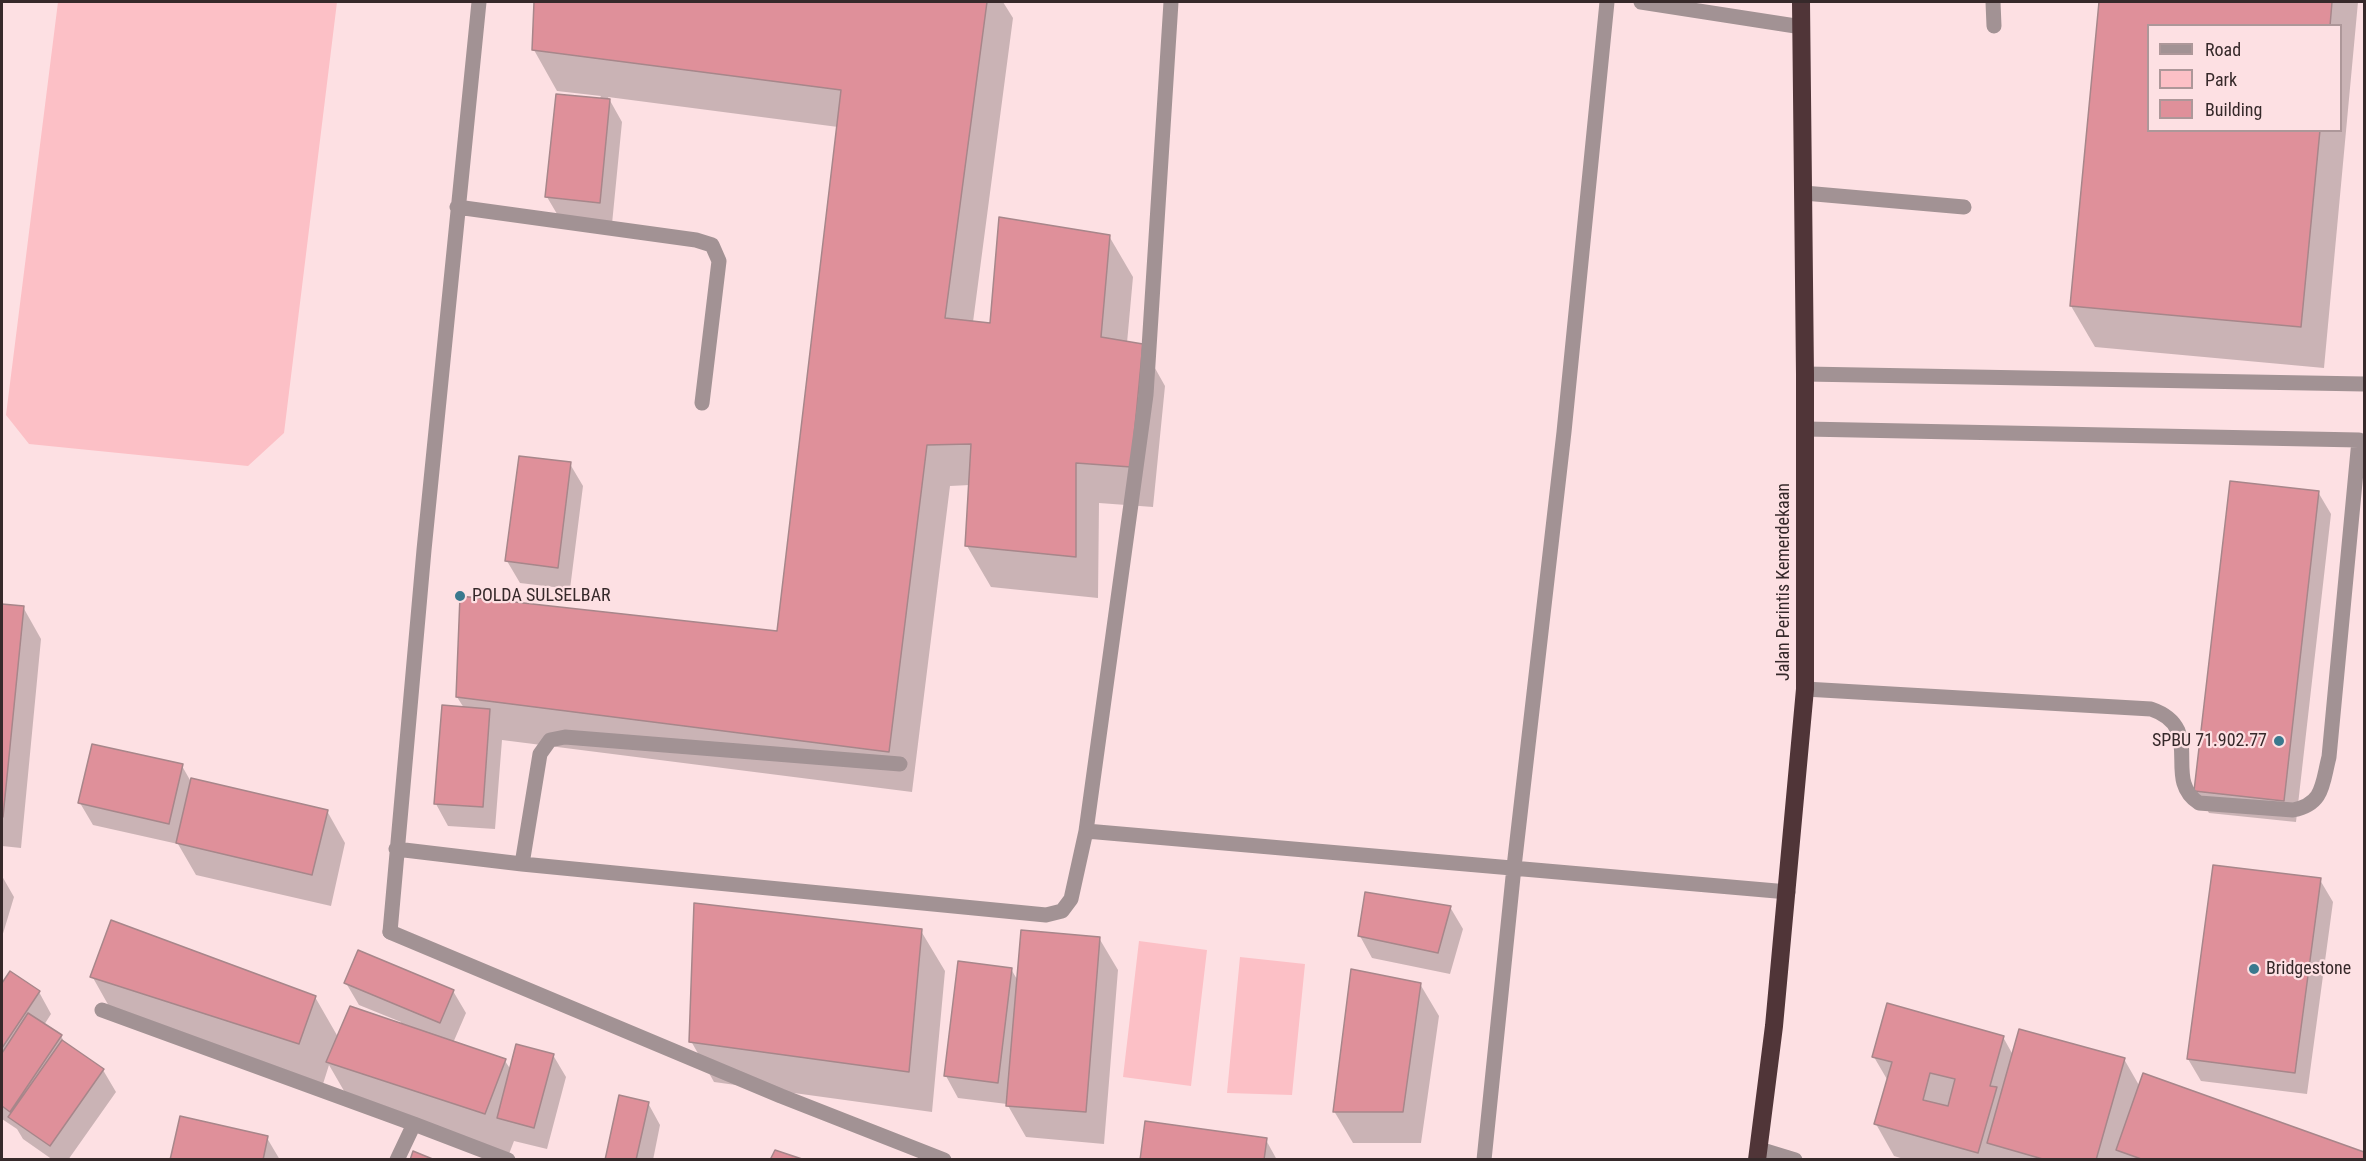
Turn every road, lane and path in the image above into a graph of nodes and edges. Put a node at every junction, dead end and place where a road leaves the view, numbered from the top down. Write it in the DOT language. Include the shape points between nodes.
graph roads {
  1 [pos="479,2"];
  2 [pos="1171,2"];
  3 [pos="1607,2"];
  4 [pos="1641,2"];
  5 [pos="1801,2"];
  6 [pos="1993,2"];
  7 [pos="1994,26"];
  8 [pos="1802,27"];
  9 [pos="1804,193"];
  10 [pos="457,207"];
  11 [pos="1964,207"];
  12 [pos="1805,374"];
  13 [pos="2364,384"];
  14 [pos="702,403"];
  15 [pos="1805,429"];
  16 [pos="1805,689"];
  17 [pos="900,764"];
  18 [pos="1086,831"];
  19 [pos="396,849"];
  20 [pos="522,864"];
  21 [pos="1514,867"];
  22 [pos="1788,892"];
  23 [pos="102,1010"];
  24 [pos="414,1124"];
  25 [pos="1758,1154"];
  26 [pos="397,1160"];
  27 [pos="508,1160"];
  28 [pos="944,1160"];
  29 [pos="1484,1160"];
  30 [pos="1795,1160"];
  1 -- 10 [label="street"];
  2 -- 18 [label="street" via="1146,394"];
  3 -- 21 [label="street" via="1564,432"];
  4 -- 8 [label="street"];
  5 -- 8 [label="highway, Jalan Perintis Kemerdekaan"];
  6 -- 7 [label="street"];
  8 -- 9 [label="highway, Jalan Perintis Kemerdekaan"];
  9 -- 11 [label="street"];
  9 -- 12 [label="highway, Jalan Perintis Kemerdekaan"];
  10 -- 14 [label="street" via="712,245 719,261"];
  10 -- 19 [label="street"];
  12 -- 13 [label="street"];
  12 -- 15 [label="highway, Jalan Perintis Kemerdekaan"];
  15 -- 16 [label="highway, Jalan Perintis Kemerdekaan"];
  15 -- 16 [label="street" via="2359,440 2329,757 2318,797 2304,808 2199,803 2190,798 2184,782 2180,734 2165,713 2151,709"];
  16 -- 22 [label="highway, Jalan Perintis Kemerdekaan"];
  17 -- 20 [label="street" via="565,737 550,740 540,754"];
  18 -- 20 [label="street" via="1071,899 1062,911 1046,915"];
  18 -- 21 [label="street"];
  19 -- 20 [label="street"];
  19 -- 28 [label="street" via="390,932"];
  21 -- 22 [label="street"];
  21 -- 29 [label="street"];
  22 -- 25 [label="highway, Jalan Perintis Kemerdekaan"];
  23 -- 24 [label="street"];
  24 -- 26 [label="street"];
  24 -- 27 [label="street"];
  25 -- 30 [label="street"];
}
